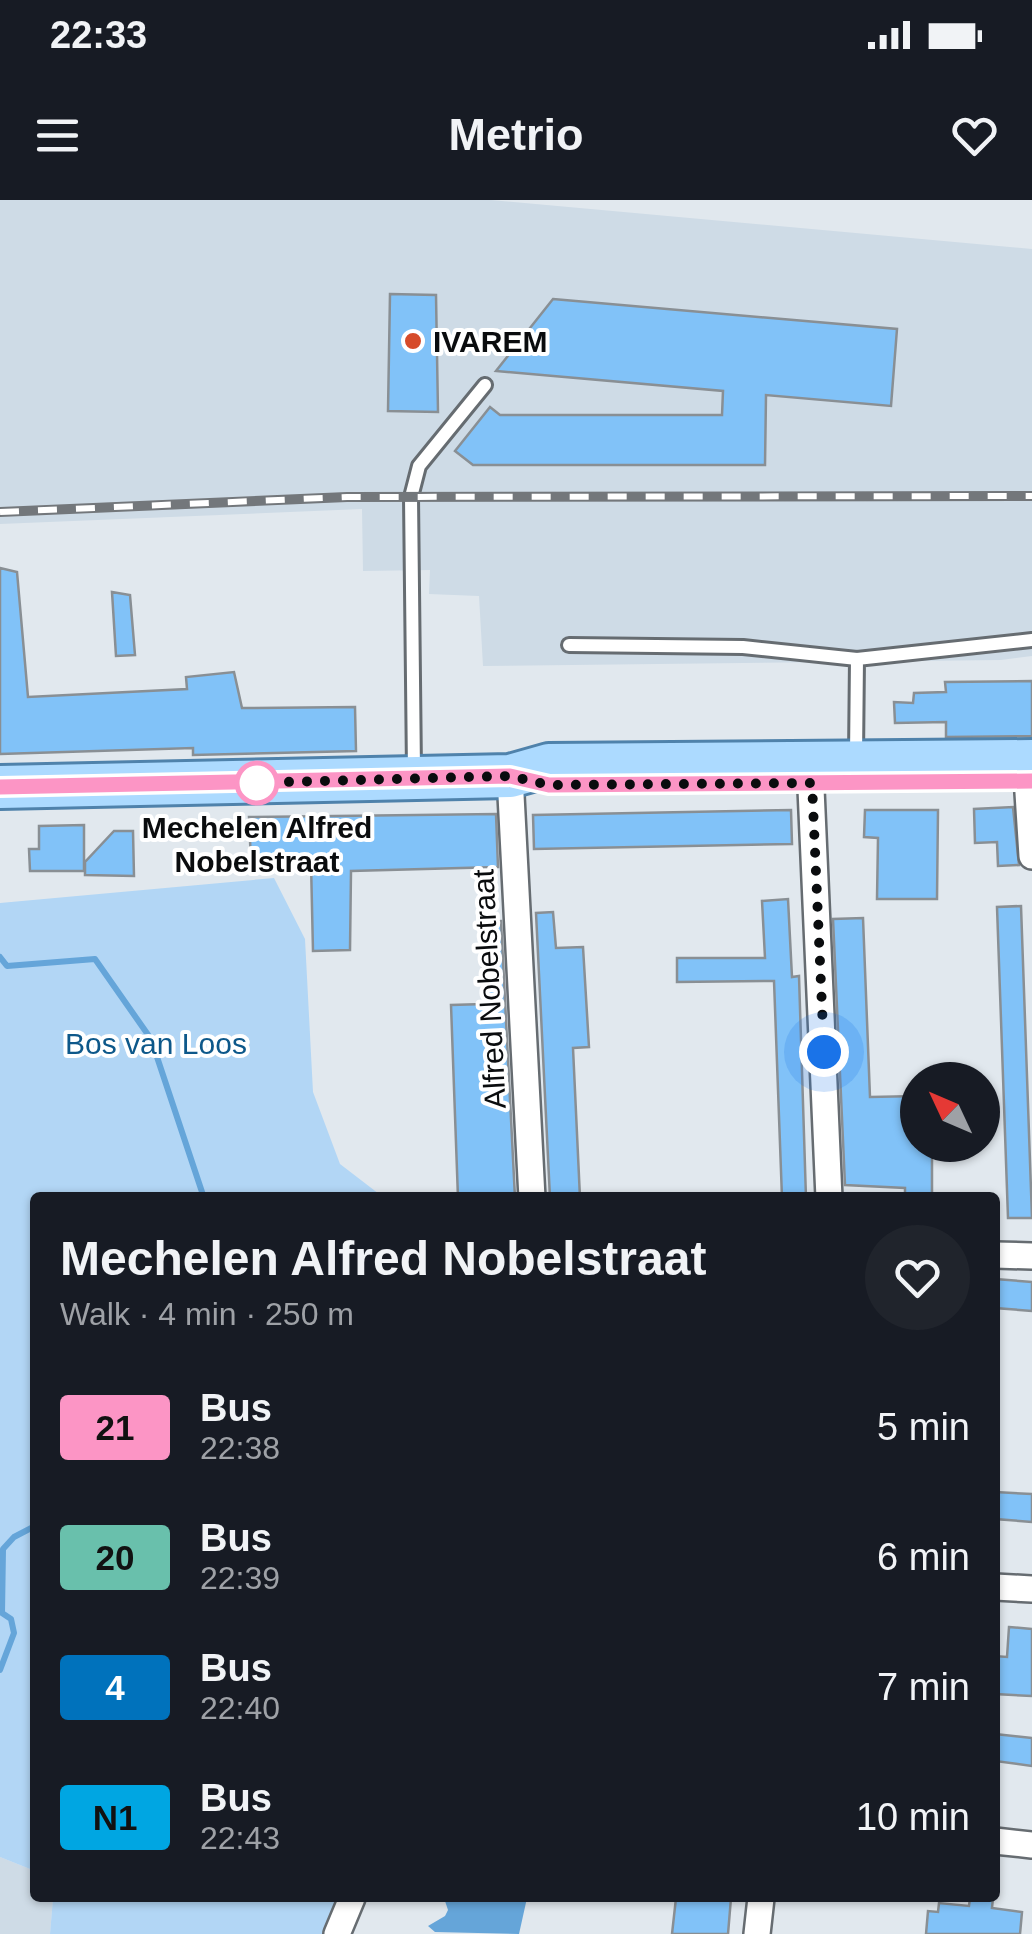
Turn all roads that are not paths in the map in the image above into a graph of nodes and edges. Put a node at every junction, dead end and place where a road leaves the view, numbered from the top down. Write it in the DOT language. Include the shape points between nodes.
graph roads {
  1 [pos="485,385"];
  2 [pos="1032,640"];
  3 [pos="568,645"];
  4 [pos="857,659"];
  5 [pos="1030,772"];
  6 [pos="811,774"];
  7 [pos="855,774"];
  8 [pos="510,776"];
  9 [pos="414,778"];
  10 [pos="0,787"];
  11 [pos="1032,856"];
  12 [pos="532,1192"];
  13 [pos="829,1192"];
  14 [pos="1000,1255"];
  15 [pos="1032,1256"];
  16 [pos="1000,1587"];
  17 [pos="1032,1589"];
  18 [pos="1000,1841"];
  19 [pos="1032,1844"];
  20 [pos="350,1902"];
  21 [pos="761,1902"];
  22 [pos="337,1934"];
  23 [pos="757,1934"];
  1 -- 9 [label="lane" via="418,466 411,497"];
  2 -- 4 [label="lane"];
  3 -- 4 [label="lane" via="743,647"];
  4 -- 7 [label="lane"];
  5 -- 7 [label="main road"];
  5 -- 11 [label="street"];
  6 -- 7 [label="main road"];
  6 -- 8 [label="main road" via="549,785"];
  6 -- 13 [label="street"];
  8 -- 9 [label="main road"];
  8 -- 12 [label="street, Alfred Nobelstraat"];
  9 -- 10 [label="main road"];
  14 -- 15 [label="street"];
  16 -- 17 [label="street"];
  18 -- 19 [label="street"];
  20 -- 22 [label="street"];
  21 -- 23 [label="street"];
}
